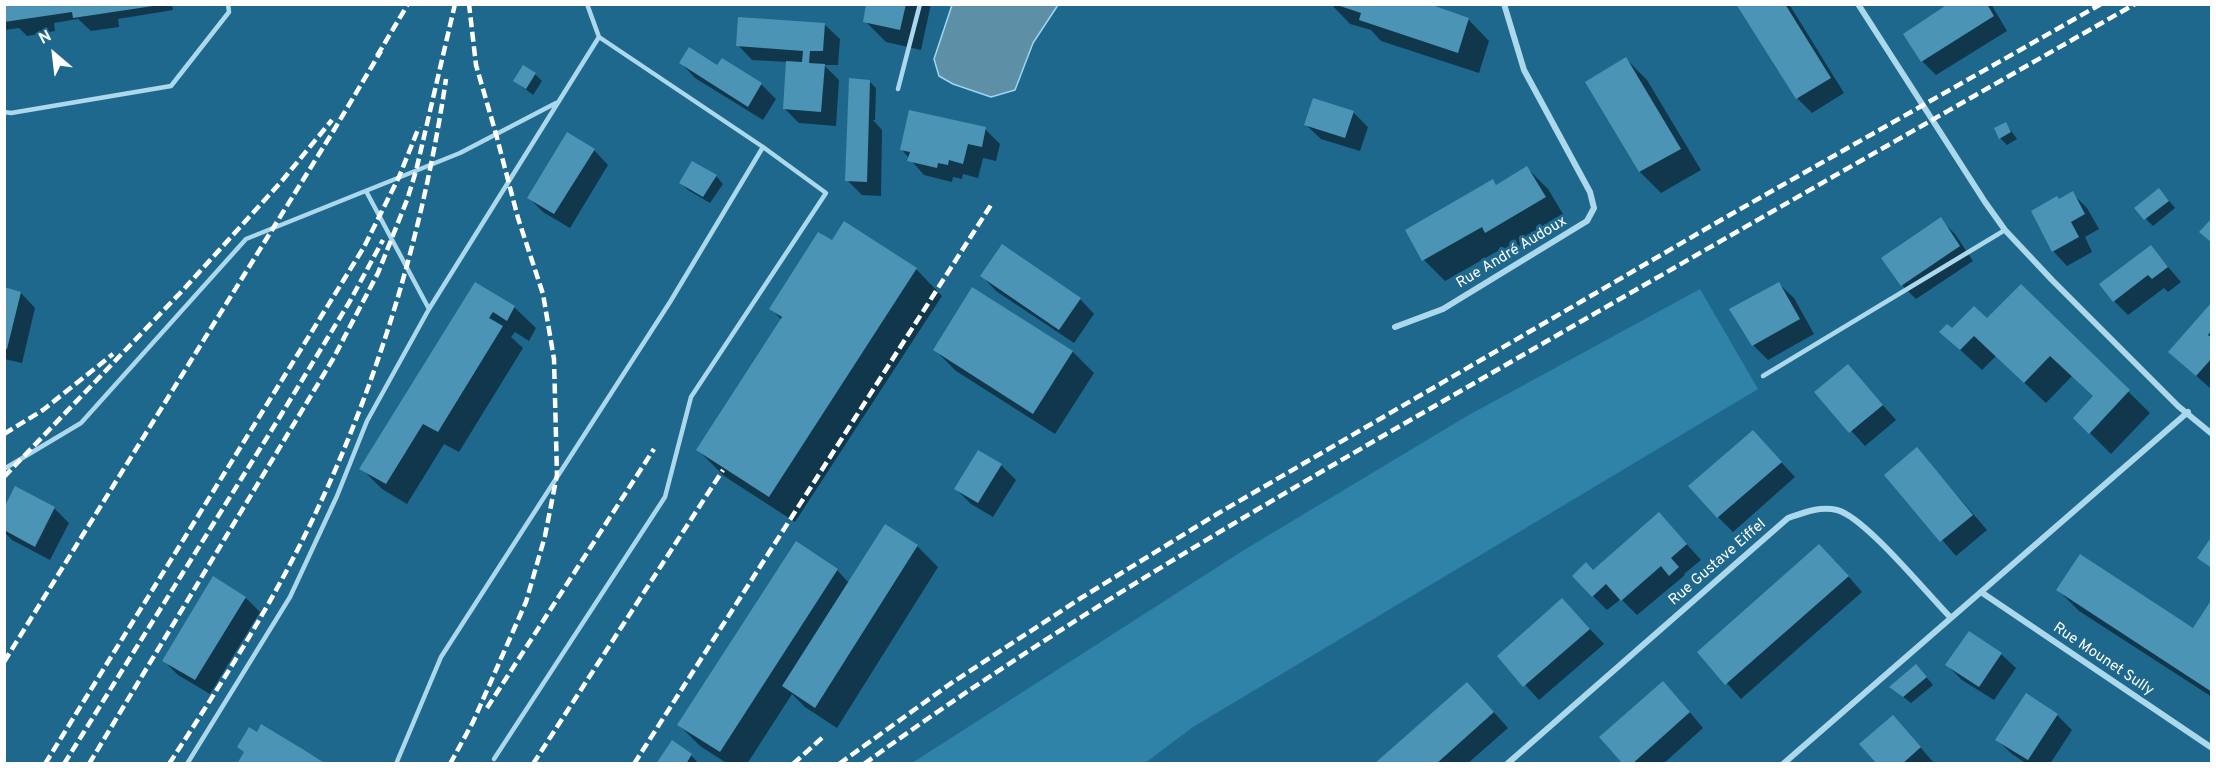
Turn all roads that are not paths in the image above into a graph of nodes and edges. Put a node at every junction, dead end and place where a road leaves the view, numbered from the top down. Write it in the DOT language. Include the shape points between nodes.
graph roads {
  1 [pos="228,4"];
  2 [pos="587,4"];
  3 [pos="920,4"];
  4 [pos="1504,4"];
  5 [pos="1858,4"];
  6 [pos="599,37"];
  7 [pos="898,89"];
  8 [pos="556,103"];
  9 [pos="4,112"];
  10 [pos="763,147"];
  11 [pos="366,191"];
  12 [pos="2005,230"];
  13 [pos="429,309"];
  14 [pos="1395,327"];
  15 [pos="1763,376"];
  16 [pos="2188,412"];
  17 [pos="2211,434"];
  18 [pos="4,469"];
  19 [pos="1981,592"];
  20 [pos="1951,618"];
  21 [pos="2211,748"];
  22 [pos="494,759"];
  23 [pos="186,764"];
  24 [pos="396,764"];
  25 [pos="1508,764"];
  26 [pos="1783,764"];
  1 -- 9 [label="lane" via="229,12 171,86"];
  2 -- 6 [label="lane"];
  3 -- 7 [label="lane"];
  4 -- 14 [label="street, Rue André Audoux" via="1524,70 1590,192 1594,208 1587,221 1443,309"];
  5 -- 12 [label="street"];
  6 -- 8 [label="lane"];
  6 -- 10 [label="lane"];
  8 -- 11 [label="lane" via="460,153"];
  8 -- 13 [label="lane"];
  10 -- 22 [label="lane" via="826,193 691,397 664,497"];
  10 -- 24 [label="lane" via="670,302 441,657"];
  11 -- 13 [label="lane"];
  11 -- 18 [label="lane" via="246,239 81,423"];
  12 -- 15 [label="lane"];
  12 -- 16 [label="street"];
  13 -- 23 [label="lane" via="367,421 290,597"];
  16 -- 17 [label="street"];
  16 -- 19 [label="street"];
  19 -- 20 [label="street"];
  19 -- 21 [label="street, Rue Mounet Sully"];
  20 -- 25 [label="street, Rue Gustave Eiffel" via="1860,522 1838,510 1814,509 1788,518"];
  20 -- 26 [label="street"];
}
